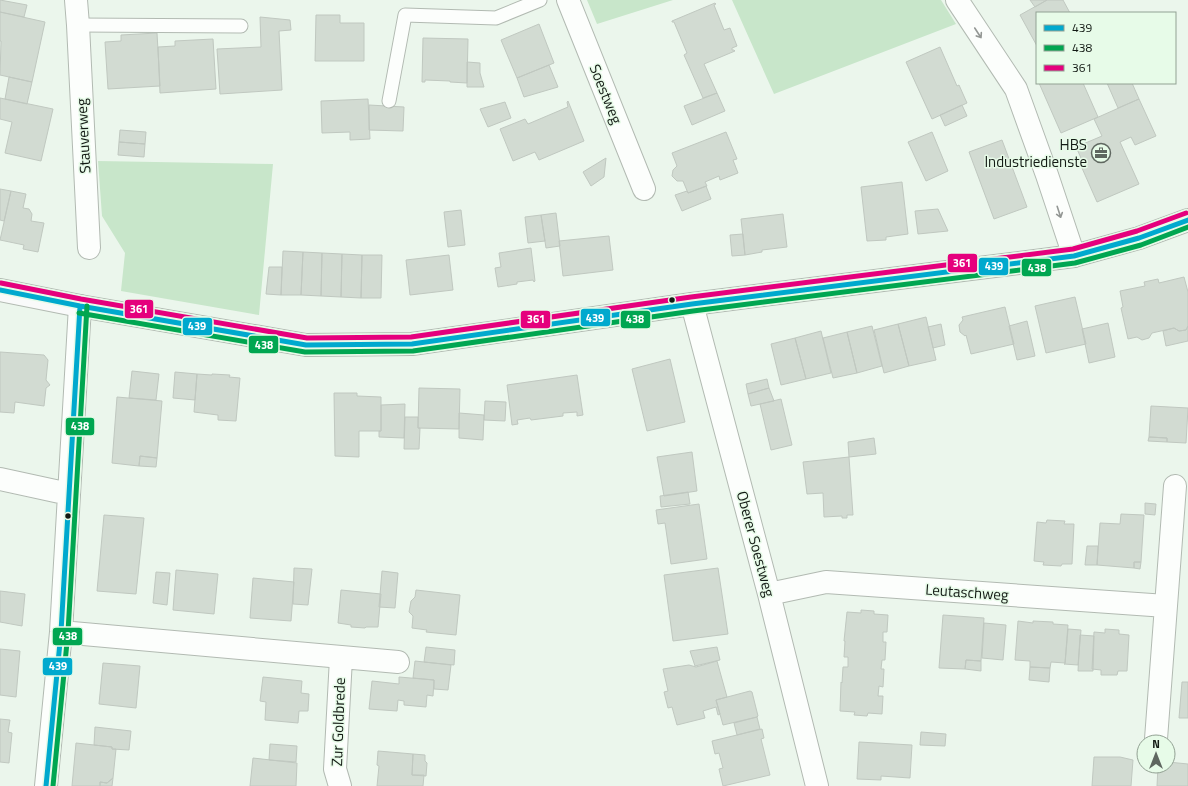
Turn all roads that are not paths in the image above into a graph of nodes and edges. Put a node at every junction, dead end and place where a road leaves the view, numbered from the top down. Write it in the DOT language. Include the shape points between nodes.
graph roads {
  1 [pos="76,0"];
  2 [pos="540,0"];
  3 [pos="568,0"];
  4 [pos="957,0"];
  5 [pos="78,25"];
  6 [pos="241,26"];
  7 [pos="389,101"];
  8 [pos="644,189"];
  9 [pos="1188,220"];
  10 [pos="88,248"];
  11 [pos="1074,256"];
  12 [pos="0,290"];
  13 [pos="692,304"];
  14 [pos="80,306"];
  15 [pos="0,479"];
  16 [pos="1174,486"];
  17 [pos="69,494"];
  18 [pos="769,594"];
  19 [pos="1166,606"];
  20 [pos="61,632"];
  21 [pos="341,658"];
  22 [pos="398,662"];
  23 [pos="1156,734"];
  24 [pos="46,786"];
  25 [pos="340,786"];
  26 [pos="817,786"];
  1 -- 5 [label="street, Stauverweg"];
  2 -- 7 [label="lane" via="496,18 405,15"];
  3 -- 8 [label="street, Soestweg"];
  4 -- 11 [label="street, one-way" via="1016,89"];
  5 -- 6 [label="lane"];
  5 -- 10 [label="street, Stauverweg"];
  9 -- 11 [label="street" via="1139,238"];
  11 -- 13 [label="street"];
  12 -- 14 [label="street"];
  13 -- 14 [label="street" via="412,344 306,345"];
  13 -- 18 [label="street, Oberer Soestweg"];
  14 -- 17 [label="street"];
  15 -- 17 [label="street"];
  16 -- 19 [label="street"];
  17 -- 20 [label="street"];
  18 -- 19 [label="street, Leutaschweg" via="826,582"];
  18 -- 26 [label="street, Oberer Soestweg"];
  19 -- 23 [label="street"];
  20 -- 21 [label="street, Zur Goldbrede"];
  20 -- 24 [label="street"];
  21 -- 22 [label="street, Zur Goldbrede"];
  21 -- 25 [label="street, Zur Goldbrede" via="335,769"];
}
